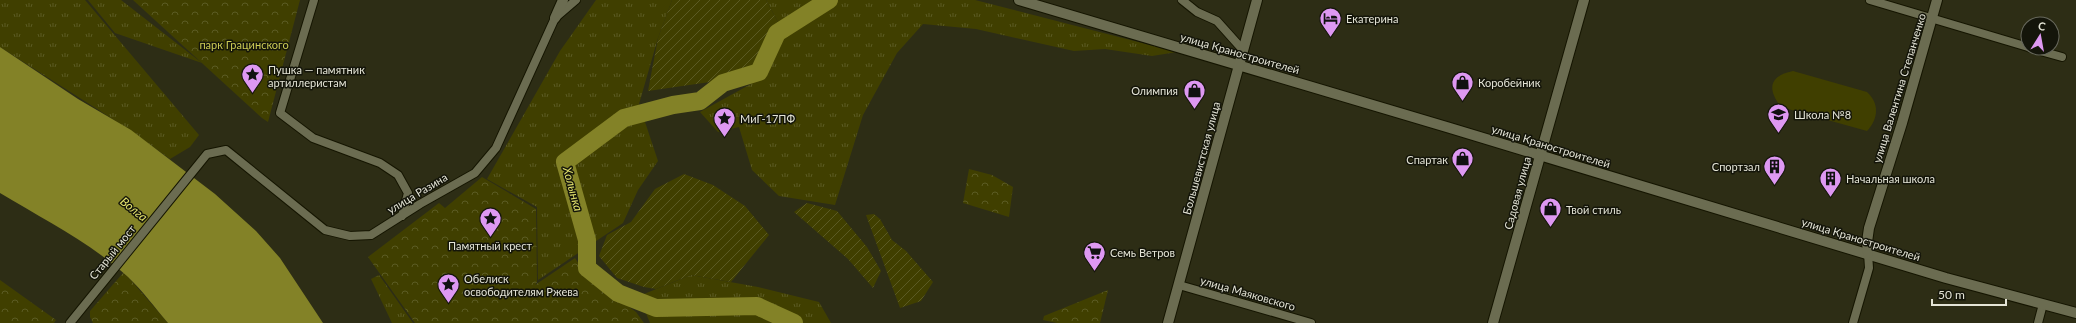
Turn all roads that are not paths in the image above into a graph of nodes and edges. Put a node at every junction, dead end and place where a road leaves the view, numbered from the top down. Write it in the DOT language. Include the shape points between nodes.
graph roads {
  1 [pos="314,0"];
  2 [pos="563,0"];
  3 [pos="576,0"];
  4 [pos="1019,0"];
  5 [pos="1182,0"];
  6 [pos="1257,0"];
  7 [pos="1584,0"];
  8 [pos="1870,0"];
  9 [pos="1938,0"];
  10 [pos="555,18"];
  11 [pos="1932,20"];
  12 [pos="2020,45"];
  13 [pos="1243,50"];
  14 [pos="2058,56"];
  15 [pos="2062,57"];
  16 [pos="1239,65"];
  17 [pos="206,154"];
  18 [pos="1539,156"];
  19 [pos="402,216"];
  20 [pos="1868,253"];
  21 [pos="1179,285"];
  22 [pos="2043,304"];
  23 [pos="2076,313"];
  24 [pos="73,322"];
  25 [pos="1168,323"];
  26 [pos="1311,323"];
  27 [pos="1493,323"];
  28 [pos="1853,323"];
  29 [pos="2038,323"];
  1 -- 19 [label="street" via="280,113 314,138 380,163 398,174 408,193"];
  2 -- 10 [label="street, улица Разина"];
  3 -- 10 [label="street"];
  4 -- 16 [label="street, улица Краностроителей"];
  5 -- 13 [label="street" via="1197,12 1217,21"];
  6 -- 13 [label="street, Большевистская улица"];
  7 -- 18 [label="street, Садовая улица"];
  8 -- 11 [label="street"];
  9 -- 11 [label="street, улица Валентина Степанченко"];
  10 -- 19 [label="street, улица Разина" via="496,148 475,174"];
  11 -- 12 [label="street"];
  11 -- 20 [label="street, улица Валентина Степанченко" via="1869,228"];
  13 -- 16 [label="street, Большевистская улица"];
  14 -- 15 [label="street"];
  16 -- 18 [label="street, улица Краностроителей"];
  16 -- 21 [label="street, Большевистская улица"];
  17 -- 19 [label="street, улица Разина" via="226,150 325,230 350,236 372,235"];
  17 -- 24 [label="street, Старый мост" via="96,289"];
  18 -- 20 [label="street, улица Краностроителей"];
  18 -- 27 [label="street, Садовая улица"];
  20 -- 22 [label="street, улица Краностроителей" via="1946,278"];
  20 -- 28 [label="street, улица Валентина Степанченко" via="1869,268"];
  21 -- 25 [label="street, Большевистская улица"];
  21 -- 26 [label="street, улица Маяковского"];
  22 -- 23 [label="street, улица Краностроителей"];
  22 -- 29 [label="street"];
}
